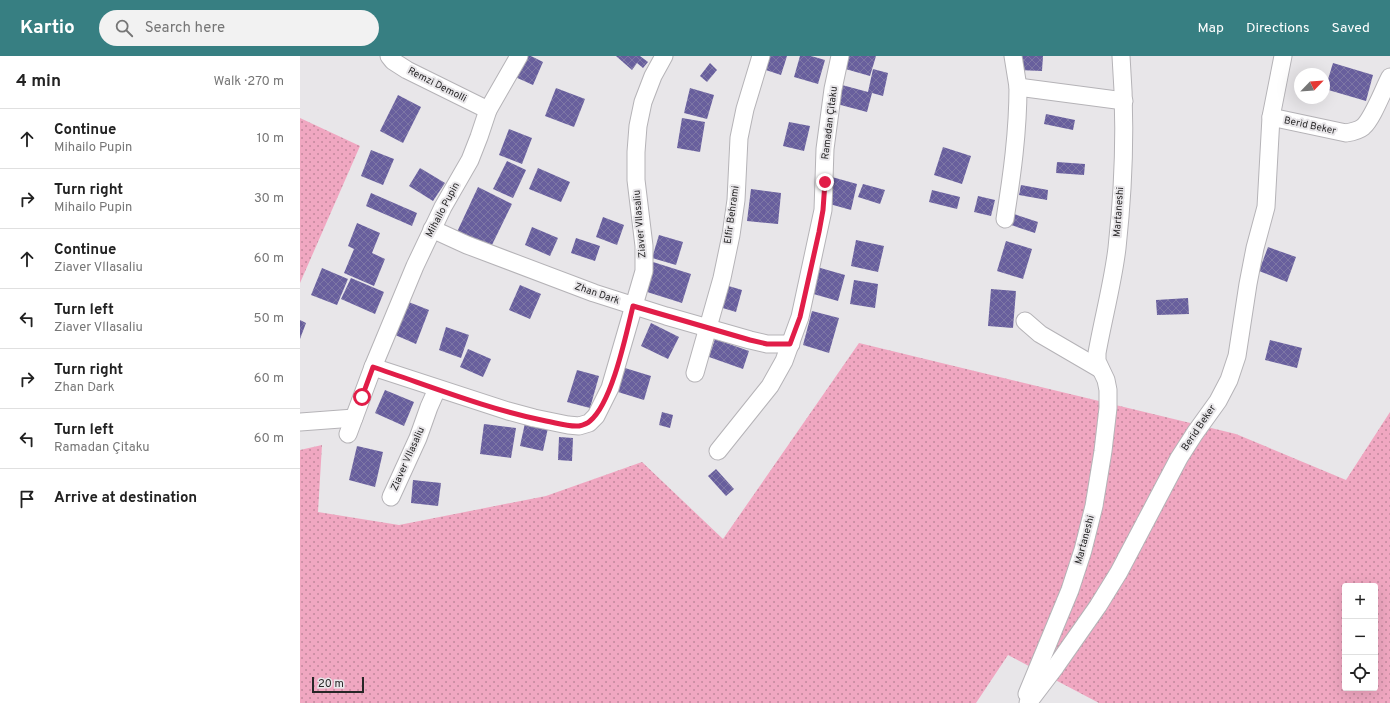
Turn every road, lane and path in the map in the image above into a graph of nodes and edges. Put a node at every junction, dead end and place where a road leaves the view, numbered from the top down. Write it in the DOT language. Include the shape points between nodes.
graph roads {
  1 [pos="389,56"];
  2 [pos="519,56"];
  3 [pos="664,56"];
  4 [pos="761,56"];
  5 [pos="840,56"];
  6 [pos="1013,56"];
  7 [pos="1122,56"];
  8 [pos="1283,56"];
  9 [pos="1390,77"];
  10 [pos="1018,87"];
  11 [pos="1124,101"];
  12 [pos="488,110"];
  13 [pos="1271,117"];
  14 [pos="1005,219"];
  15 [pos="432,229"];
  16 [pos="633,306"];
  17 [pos="1025,321"];
  18 [pos="707,328"];
  19 [pos="790,344"];
  20 [pos="373,367"];
  21 [pos="1100,369"];
  22 [pos="695,373"];
  23 [pos="437,389"];
  24 [pos="300,422"];
  25 [pos="718,451"];
  26 [pos="391,497"];
  27 [pos="1023,703"];
  28 [pos="1028,703"];
  1 -- 12 [label="street, Remzi Demolli" via="407,70"];
  2 -- 12 [label="street, Mihailo Pupin"];
  3 -- 16 [label="street, Ziaver Vllasaliu" via="643,102 638,126 636,180 644,246 644,271"];
  4 -- 18 [label="street, Elfir Behrami" via="745,109 740,138 731,235 722,278"];
  5 -- 19 [label="street, Ramadan Çitaku" via="825,149 823,210 800,317"];
  6 -- 10 [label="street"];
  7 -- 11 [label="street, Martaneshi"];
  8 -- 13 [label="street, Berid Beker"];
  9 -- 13 [label="street, Berid Beker" via="1368,122 1354,132 1346,133"];
  10 -- 11 [label="street"];
  10 -- 14 [label="street" via="1018,121"];
  11 -- 21 [label="street, Martaneshi" via="1117,242 1097,353"];
  12 -- 15 [label="street, Mihailo Pupin" via="470,160"];
  13 -- 28 [label="street, Berid Beker" via="1266,207 1255,248 1237,356 1229,380 1218,401 1179,458 1098,606"];
  15 -- 16 [label="street, Zhan Dark" via="565,283"];
  15 -- 20 [label="street, Mihailo Pupin"];
  16 -- 18 [label="street, Zhan Dark"];
  16 -- 23 [label="street, Ziaver Vllasaliu" via="610,388 596,416 588,423 579,426 568,425 534,418"];
  17 -- 21 [label="street" via="1040,334"];
  18 -- 19 [label="street, Zhan Dark" via="767,344"];
  18 -- 22 [label="street, Elfir Behrami"];
  19 -- 25 [label="street, Ramadan Çitaku" via="770,386"];
  20 -- 23 [label="street"];
  20 -- 24 [label="street, Mihailo Pupin" via="351,426"];
  21 -- 27 [label="street, Martaneshi" via="1106,380 1108,408 1094,506 1070,590"];
  23 -- 26 [label="street, Ziaver Vllasaliu"];
}
